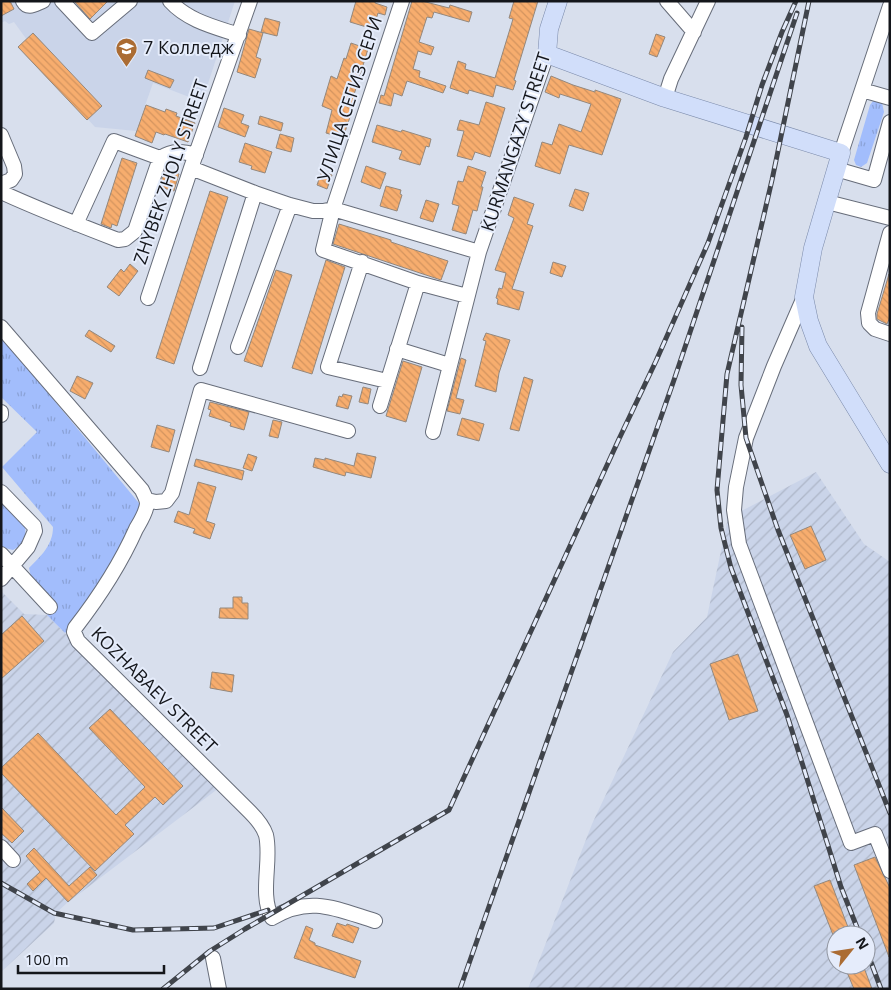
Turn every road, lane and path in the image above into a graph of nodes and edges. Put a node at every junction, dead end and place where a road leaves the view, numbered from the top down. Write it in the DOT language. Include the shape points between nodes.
graph roads {
  1 [pos="22,1"];
  2 [pos="43,1"];
  3 [pos="62,1"];
  4 [pos="130,1"];
  5 [pos="170,1"];
  6 [pos="250,1"];
  7 [pos="402,1"];
  8 [pos="558,1"];
  9 [pos="667,1"];
  10 [pos="708,1"];
  11 [pos="890,6"];
  12 [pos="694,32"];
  13 [pos="239,36"];
  14 [pos="547,54"];
  15 [pos="862,90"];
  16 [pos="665,98"];
  17 [pos="890,98"];
  18 [pos="890,122"];
  19 [pos="1,135"];
  20 [pos="160,158"];
  21 [pos="838,161"];
  22 [pos="193,162"];
  23 [pos="1,184"];
  24 [pos="1,192"];
  25 [pos="255,193"];
  26 [pos="827,202"];
  27 [pos="290,205"];
  28 [pos="333,209"];
  29 [pos="890,218"];
  30 [pos="76,224"];
  31 [pos="890,233"];
  32 [pos="479,252"];
  33 [pos="362,262"];
  34 [pos="418,282"];
  35 [pos="467,296"];
  36 [pos="804,297"];
  37 [pos="148,298"];
  38 [pos="1,327"];
  39 [pos="890,334"];
  40 [pos="238,347"];
  41 [pos="397,349"];
  42 [pos="449,366"];
  43 [pos="200,368"];
  44 [pos="386,380"];
  45 [pos="380,406"];
  46 [pos="348,431"];
  47 [pos="433,432"];
  48 [pos="890,464"];
  49 [pos="1,492"];
  50 [pos="147,500"];
  51 [pos="1,554"];
  52 [pos="12,566"];
  53 [pos="1,580"];
  54 [pos="50,607"];
  55 [pos="1,848"];
  56 [pos="13,860"];
  57 [pos="890,871"];
  58 [pos="375,921"];
  59 [pos="213,958"];
  60 [pos="216,988"];
  1 -- 2 [label="street" via="29,7"];
  3 -- 4 [label="street" via="92,33"];
  5 -- 13 [label="street" via="194,20"];
  6 -- 13 [label="street, ZHYBEK ZHOLY STREET"];
  7 -- 28 [label="street, УЛИЦА СЕГИЗ СЕРИ"];
  8 -- 14 [label="main road, KURMANGAZY STREET" via="549,29"];
  9 -- 12 [label="street"];
  10 -- 12 [label="street"];
  11 -- 15 [label="street"];
  12 -- 16 [label="street"];
  13 -- 22 [label="street, ZHYBEK ZHOLY STREET"];
  14 -- 16 [label="main road"];
  14 -- 32 [label="street, KURMANGAZY STREET"];
  15 -- 17 [label="street"];
  15 -- 21 [label="street"];
  16 -- 21 [label="main road"];
  18 -- 21 [label="street" via="874,180"];
  19 -- 23 [label="street" via="15,174 11,180"];
  20 -- 22 [label="street" via="183,151"];
  20 -- 30 [label="street" via="114,141"];
  20 -- 30 [label="street" via="135,231 130,236 118,240"];
  21 -- 26 [label="main road"];
  22 -- 25 [label="street"];
  22 -- 37 [label="street, ZHYBEK ZHOLY STREET"];
  24 -- 30 [label="street"];
  25 -- 27 [label="street"];
  25 -- 43 [label="street"];
  26 -- 29 [label="street"];
  26 -- 36 [label="main road" via="813,248"];
  27 -- 28 [label="street" via="313,211"];
  27 -- 40 [label="street"];
  28 -- 32 [label="street"];
  28 -- 33 [label="street, УЛИЦА СЕГИЗ СЕРИ" via="324,250"];
  31 -- 39 [label="street" via="868,323"];
  32 -- 35 [label="street, KURMANGAZY STREET"];
  33 -- 34 [label="street"];
  33 -- 44 [label="street" via="328,367"];
  34 -- 35 [label="street"];
  34 -- 41 [label="street"];
  35 -- 42 [label="street, KURMANGAZY STREET"];
  36 -- 48 [label="main road" via="818,346"];
  36 -- 57 [label="street" via="746,438 734,510 739,544 851,843 875,834"];
  38 -- 50 [label="street" via="136,483"];
  41 -- 42 [label="street"];
  41 -- 44 [label="street"];
  42 -- 47 [label="street, KURMANGAZY STREET"];
  44 -- 45 [label="street"];
  46 -- 50 [label="street" via="201,390 172,493 166,502"];
  49 -- 52 [label="street" via="35,530 28,547"];
  50 -- 58 [label="street, KOZHABAEV STREET" via="126,551 98,598 75,628 75,637 260,823 266,835 266,903 272,918 300,906 319,905"];
  51 -- 52 [label="street"];
  52 -- 53 [label="street"];
  52 -- 54 [label="street"];
  55 -- 56 [label="street"];
  59 -- 60 [label="street"];
}
